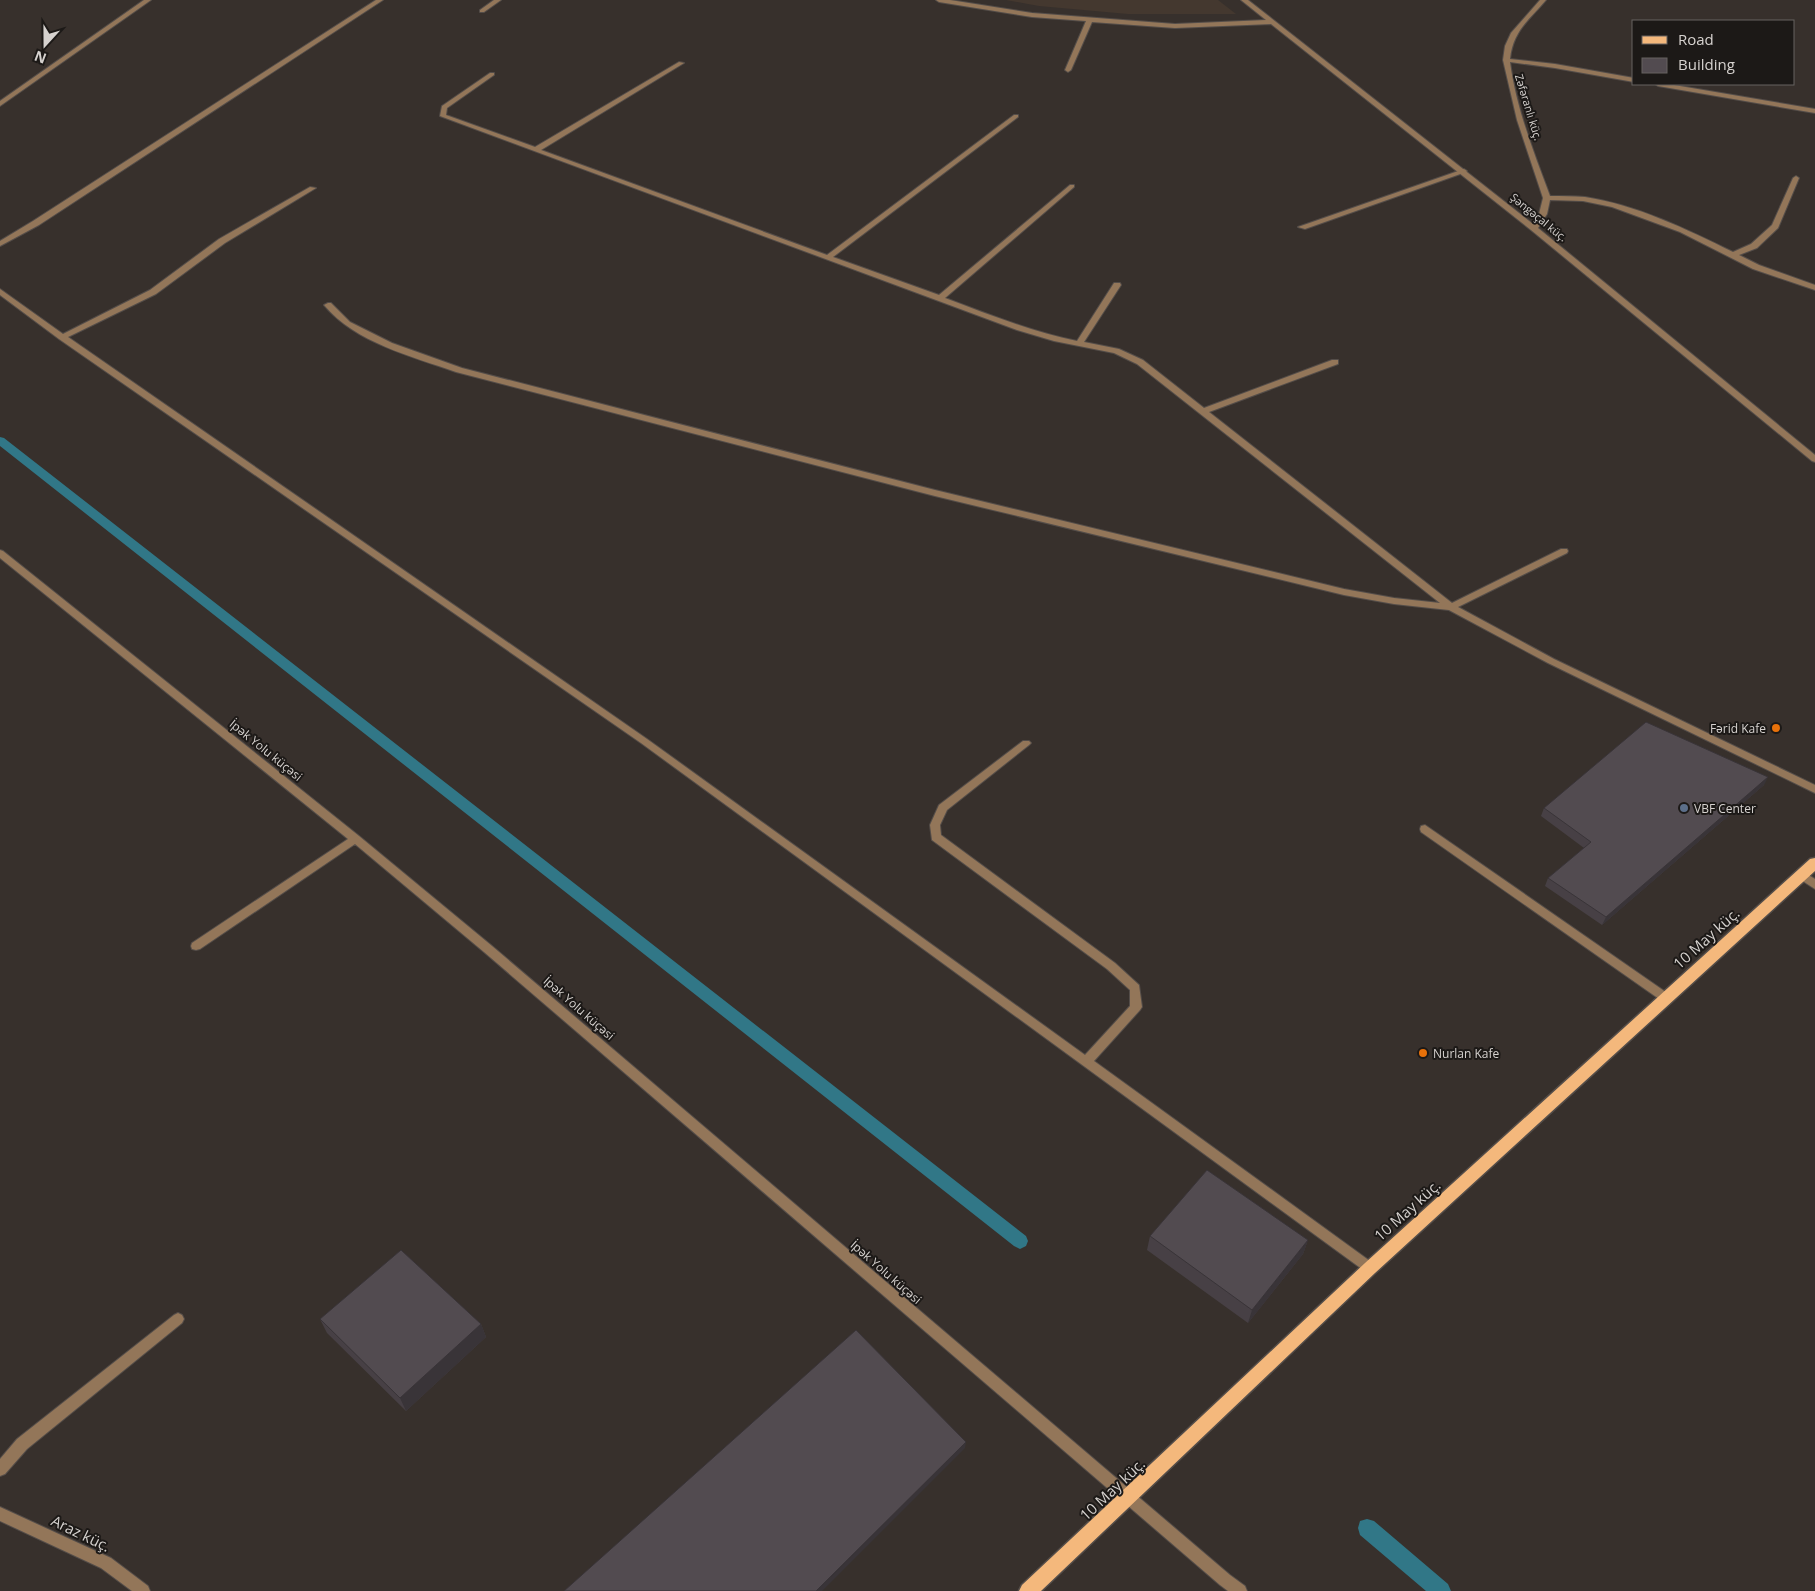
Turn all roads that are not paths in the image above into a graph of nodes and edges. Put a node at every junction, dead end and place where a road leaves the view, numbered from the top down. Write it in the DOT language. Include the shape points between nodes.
graph roads {
  1 [pos="148,0"];
  2 [pos="380,0"];
  3 [pos="498,0"];
  4 [pos="939,0"];
  5 [pos="1244,0"];
  6 [pos="1543,0"];
  7 [pos="482,11"];
  8 [pos="1090,20"];
  9 [pos="1273,22"];
  10 [pos="1506,60"];
  11 [pos="681,63"];
  12 [pos="1068,70"];
  13 [pos="492,74"];
  14 [pos="1632,80"];
  15 [pos="1664,85"];
  16 [pos="0,104"];
  17 [pos="1815,111"];
  18 [pos="1016,116"];
  19 [pos="535,150"];
  20 [pos="1464,171"];
  21 [pos="1796,178"];
  22 [pos="1072,186"];
  23 [pos="312,188"];
  24 [pos="1547,198"];
  25 [pos="1302,227"];
  26 [pos="1534,228"];
  27 [pos="0,244"];
  28 [pos="1733,255"];
  29 [pos="827,258"];
  30 [pos="1117,285"];
  31 [pos="1815,288"];
  32 [pos="0,291"];
  33 [pos="939,299"];
  34 [pos="328,305"];
  35 [pos="62,337"];
  36 [pos="1079,344"];
  37 [pos="1335,362"];
  38 [pos="1204,412"];
  39 [pos="1815,459"];
  40 [pos="1564,551"];
  41 [pos="0,553"];
  42 [pos="1451,607"];
  43 [pos="1026,743"];
  44 [pos="1815,789"];
  45 [pos="1425,829"];
  46 [pos="355,839"];
  47 [pos="1815,863"];
  48 [pos="1802,875"];
  49 [pos="1815,885"];
  50 [pos="196,946"];
  51 [pos="1666,998"];
  52 [pos="1086,1062"];
  53 [pos="1370,1268"];
  54 [pos="178,1319"];
  55 [pos="0,1469"];
  56 [pos="1129,1497"];
  57 [pos="0,1514"];
  58 [pos="143,1591"];
  59 [pos="1028,1591"];
  60 [pos="1240,1591"];
  1 -- 16 [label="street"];
  2 -- 27 [label="street"];
  3 -- 7 [label="street"];
  4 -- 8 [label="street" via="1032,15"];
  5 -- 9 [label="street, Şəngəçal küç."];
  6 -- 10 [label="street, Zəfəranlı küç." via="1513,35 1507,47"];
  8 -- 9 [label="street" via="1175,26"];
  8 -- 12 [label="street"];
  9 -- 20 [label="street, Şəngəçal küç."];
  10 -- 14 [label="street"];
  10 -- 24 [label="street, Zəfəranlı küç." via="1514,98"];
  11 -- 19 [label="street"];
  13 -- 19 [label="street" via="444,107 443,116"];
  15 -- 17 [label="street"];
  18 -- 29 [label="street"];
  19 -- 29 [label="street"];
  20 -- 25 [label="street"];
  20 -- 26 [label="street, Şəngəçal küç."];
  21 -- 28 [label="street" via="1775,226 1754,246"];
  22 -- 33 [label="street"];
  23 -- 35 [label="street" via="222,241 153,292"];
  24 -- 26 [label="street" via="1543,214"];
  24 -- 28 [label="street" via="1583,199 1614,205 1682,230"];
  26 -- 39 [label="street, Şəngəçal küç."];
  28 -- 31 [label="street"];
  29 -- 33 [label="street"];
  30 -- 36 [label="street"];
  32 -- 35 [label="street"];
  33 -- 36 [label="street" via="1054,339"];
  34 -- 42 [label="street" via="347,324 389,345 459,370 925,490 1344,592"];
  35 -- 52 [label="street" via="644,741"];
  36 -- 38 [label="street" via="1116,352 1140,362"];
  37 -- 38 [label="street"];
  38 -- 42 [label="street"];
  40 -- 42 [label="street"];
  41 -- 46 [label="street, İpək Yolu küçəsi"];
  42 -- 44 [label="street" via="1551,661"];
  43 -- 52 [label="street" via="943,808 935,825 936,838 1111,966 1135,988 1136,1007"];
  45 -- 51 [label="street"];
  46 -- 50 [label="street"];
  46 -- 56 [label="street, İpək Yolu küçəsi"];
  47 -- 48 [label="main road, 10 May küç."];
  48 -- 49 [label="street"];
  48 -- 51 [label="main road, 10 May küç."];
  51 -- 53 [label="main road, 10 May küç."];
  52 -- 53 [label="street"];
  53 -- 56 [label="main road, 10 May küç."];
  54 -- 55 [label="street" via="22,1444"];
  56 -- 59 [label="main road, 10 May küç."];
  56 -- 60 [label="street, İpək Yolu küçəsi"];
  57 -- 58 [label="street, Araz küç." via="106,1563"];
}
